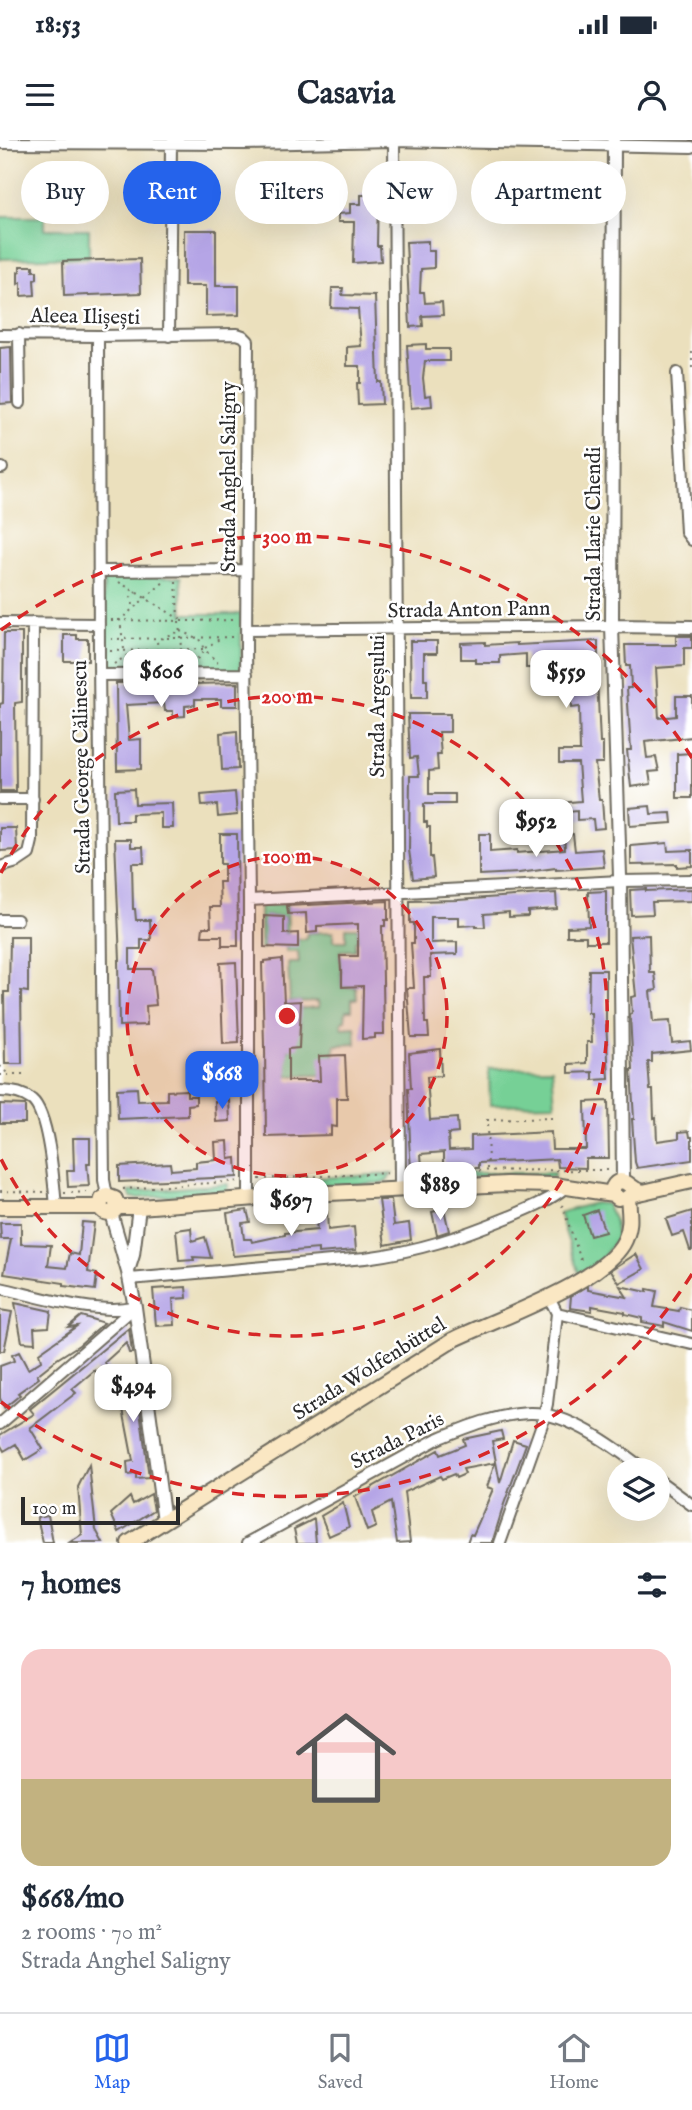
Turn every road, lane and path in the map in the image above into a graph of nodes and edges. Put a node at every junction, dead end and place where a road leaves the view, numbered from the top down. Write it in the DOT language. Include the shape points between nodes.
graph roads {
  1 [pos="394,140"];
  2 [pos="94,141"];
  3 [pos="244,142"];
  4 [pos="614,142"];
  5 [pos="0,143"];
  6 [pos="171,144"];
  7 [pos="692,147"];
  8 [pos="19,334"];
  9 [pos="0,335"];
  10 [pos="169,336"];
  11 [pos="98,337"];
  12 [pos="692,352"];
  13 [pos="692,372"];
  14 [pos="677,373"];
  15 [pos="20,403"];
  16 [pos="692,540"];
  17 [pos="176,570"];
  18 [pos="246,570"];
  19 [pos="100,571"];
  20 [pos="136,591"];
  21 [pos="147,598"];
  22 [pos="134,607"];
  23 [pos="178,619"];
  24 [pos="120,620"];
  25 [pos="101,622"];
  26 [pos="0,623"];
  27 [pos="33,623"];
  28 [pos="612,626"];
  29 [pos="692,627"];
  30 [pos="243,629"];
  31 [pos="397,629"];
  32 [pos="180,631"];
  33 [pos="163,638"];
  34 [pos="180,638"];
  35 [pos="197,638"];
  36 [pos="221,638"];
  37 [pos="103,639"];
  38 [pos="122,639"];
  39 [pos="181,649"];
  40 [pos="204,649"];
  41 [pos="124,650"];
  42 [pos="136,650"];
  43 [pos="156,650"];
  44 [pos="99,652"];
  45 [pos="182,665"];
  46 [pos="226,670"];
  47 [pos="183,671"];
  48 [pos="247,674"];
  49 [pos="99,675"];
  50 [pos="0,799"];
  51 [pos="33,799"];
  52 [pos="0,867"];
  53 [pos="692,880"];
  54 [pos="620,881"];
  55 [pos="397,892"];
  56 [pos="249,900"];
  57 [pos="0,920"];
  58 [pos="17,920"];
  59 [pos="0,1066"];
  60 [pos="0,1075"];
  61 [pos="10,1075"];
  62 [pos="23,1075"];
  63 [pos="0,1091"];
  64 [pos="555,1118"];
  65 [pos="488,1170"];
  66 [pos="607,1170"];
  67 [pos="400,1171"];
  68 [pos="254,1180"];
  69 [pos="692,1181"];
  70 [pos="566,1187"];
  71 [pos="400,1189"];
  72 [pos="625,1192"];
  73 [pos="249,1199"];
  74 [pos="560,1201"];
  75 [pos="0,1206"];
  76 [pos="109,1206"];
  77 [pos="56,1207"];
  78 [pos="139,1207"];
  79 [pos="585,1273"];
  80 [pos="129,1275"];
  81 [pos="0,1288"];
  82 [pos="550,1297"];
  83 [pos="135,1307"];
  84 [pos="557,1314"];
  85 [pos="692,1344"];
  86 [pos="544,1415"];
  87 [pos="0,1424"];
  88 [pos="629,1458"];
  89 [pos="670,1489"];
  90 [pos="692,1505"];
  91 [pos="164,1521"];
  92 [pos="129,1543"];
  93 [pos="248,1543"];
  94 [pos="500,1543"];
  1 -- 3 [label="street"];
  1 -- 4 [label="street"];
  1 -- 31 [label="street, Strada Argeșului"];
  2 -- 5 [label="street"];
  2 -- 6 [label="street"];
  3 -- 6 [label="street"];
  4 -- 7 [label="street"];
  4 -- 28 [label="street, Strada Ilarie Chendi"];
  6 -- 10 [label="street"];
  8 -- 9 [label="street, Aleea Ilișești"];
  8 -- 11 [label="street, Aleea Ilișești"];
  8 -- 15 [label="street"];
  10 -- 11 [label="street, Aleea Ilișești"];
  10 -- 18 [label="street, Strada Anghel Saligny" via="237,334 248,341"];
  11 -- 19 [label="street, Strada George Călinescu"];
  12 -- 13 [label="path"];
  14 -- 16 [label="street" via="686,532"];
  17 -- 18 [label="street"];
  17 -- 19 [label="street"];
  17 -- 21 [label="path"];
  17 -- 23 [label="path"];
  18 -- 30 [label="street, Strada Anghel Saligny"];
  19 -- 20 [label="path"];
  19 -- 25 [label="street, Strada George Călinescu"];
  20 -- 21 [label="path"];
  20 -- 22 [label="path" via="131,597"];
  21 -- 22 [label="path"];
  21 -- 23 [label="path"];
  22 -- 24 [label="path"];
  23 -- 24 [label="path"];
  23 -- 30 [label="path"];
  23 -- 32 [label="path"];
  24 -- 25 [label="path"];
  24 -- 38 [label="path"];
  25 -- 27 [label="street"];
  25 -- 44 [label="street, Strada George Călinescu"];
  26 -- 27 [label="street"];
  27 -- 51 [label="street"];
  28 -- 29 [label="street, Strada Anton Pann"];
  28 -- 31 [label="street, Strada Anton Pann"];
  28 -- 54 [label="street, Strada Ilarie Chendi"];
  30 -- 31 [label="street, Strada Anton Pann"];
  30 -- 36 [label="path"];
  30 -- 48 [label="street, Strada Anghel Saligny"];
  31 -- 55 [label="street, Strada Argeșului"];
  32 -- 33 [label="path"];
  32 -- 34 [label="path"];
  32 -- 35 [label="path"];
  33 -- 34 [label="path"];
  33 -- 38 [label="path"];
  33 -- 43 [label="path"];
  34 -- 35 [label="path"];
  34 -- 39 [label="path"];
  35 -- 36 [label="path"];
  35 -- 40 [label="path"];
  36 -- 40 [label="path"];
  37 -- 38 [label="path"];
  38 -- 41 [label="path"];
  39 -- 40 [label="path"];
  39 -- 43 [label="path"];
  39 -- 45 [label="path"];
  40 -- 45 [label="path" via="200,658"];
  40 -- 46 [label="path"];
  41 -- 42 [label="path"];
  41 -- 44 [label="path"];
  42 -- 43 [label="path"];
  42 -- 49 [label="path"];
  43 -- 45 [label="path" via="166,663"];
  44 -- 49 [label="street, Strada George Călinescu"];
  45 -- 47 [label="path"];
  48 -- 49 [label="street"];
  48 -- 56 [label="street, Strada Anghel Saligny"];
  49 -- 76 [label="street, Strada George Călinescu" via="104,1180"];
  50 -- 51 [label="street"];
  51 -- 52 [label="street" via="29,854"];
  53 -- 54 [label="street"];
  54 -- 55 [label="street"];
  54 -- 72 [label="street, Strada Ilarie Chendi"];
  55 -- 56 [label="street"];
  55 -- 67 [label="street, Strada Argeșului"];
  56 -- 73 [label="street, Strada Anghel Saligny"];
  57 -- 58 [label="street"];
  59 -- 61 [label="path"];
  60 -- 61 [label="path"];
  61 -- 62 [label="path"];
  63 -- 77 [label="street" via="31,1100 42,1115"];
  64 -- 65 [label="path" via="487,1121"];
  65 -- 66 [label="path"];
  65 -- 67 [label="path"];
  67 -- 68 [label="path"];
  67 -- 71 [label="street, Strada Argeșului"];
  69 -- 72 [label="main road"];
  70 -- 71 [label="main road" via="508,1184"];
  70 -- 72 [label="main road"];
  70 -- 80 [label="street" via="554,1197 474,1231 397,1254"];
  71 -- 73 [label="main road"];
  72 -- 82 [label="main road, Strada Wolfenbüttel" via="628,1232 622,1246 589,1275"];
  73 -- 78 [label="main road"];
  74 -- 79 [label="path"];
  75 -- 77 [label="main road"];
  76 -- 77 [label="main road"];
  76 -- 78 [label="main road"];
  76 -- 80 [label="street"];
  78 -- 80 [label="street"];
  80 -- 83 [label="street"];
  81 -- 83 [label="street" via="98,1309"];
  82 -- 84 [label="street"];
  82 -- 91 [label="main road, Strada Wolfenbüttel" via="453,1340"];
  83 -- 87 [label="street"];
  83 -- 91 [label="street"];
  84 -- 85 [label="street"];
  84 -- 86 [label="street"];
  86 -- 88 [label="street, Strada Paris" via="586,1431"];
  86 -- 93 [label="street, Strada Paris" via="506,1416 437,1438"];
  86 -- 94 [label="street"];
  89 -- 90 [label="street"];
  91 -- 92 [label="main road, Strada Wolfenbüttel"];
}
